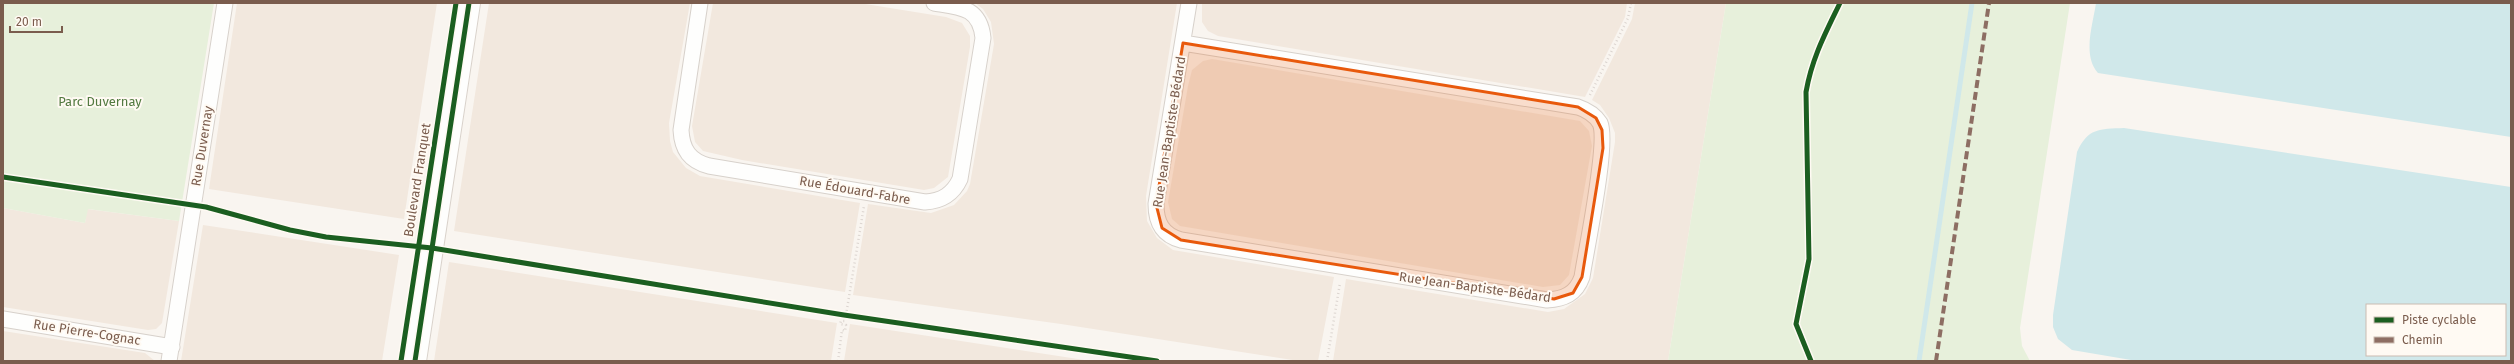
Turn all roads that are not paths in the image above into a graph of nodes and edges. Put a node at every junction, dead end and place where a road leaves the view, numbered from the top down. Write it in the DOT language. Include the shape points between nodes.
graph roads {
  1 [pos="225,3"];
  2 [pos="456,3"];
  3 [pos="470,3"];
  4 [pos="700,3"];
  5 [pos="934,3"];
  6 [pos="1189,3"];
  7 [pos="1183,43"];
  8 [pos="3,319"];
  9 [pos="170,354"];
  10 [pos="401,361"];
  11 [pos="414,361"];
  1 -- 9 [label="street, Rue Duvernay"];
  2 -- 10 [label="street, Boulevard Franquet"];
  3 -- 11 [label="street, Boulevard Franquet"];
  4 -- 5 [label="street, Rue Édouard-Fabre" via="681,130 684,148 693,160 709,166 925,202 939,200 949,194 960,179 983,38 981,26 970,12"];
  6 -- 7 [label="street, Rue Jean-Baptiste-Bédard"];
  7 -- 7 [label="street, Rue Jean-Baptiste-Bédard" via="1578,107 1591,113 1600,124 1603,148 1580,284 1566,296 1547,300 1173,238 1162,228 1157,217 1156,204"];
  8 -- 9 [label="street, Rue Pierre-Cognac"];
}
